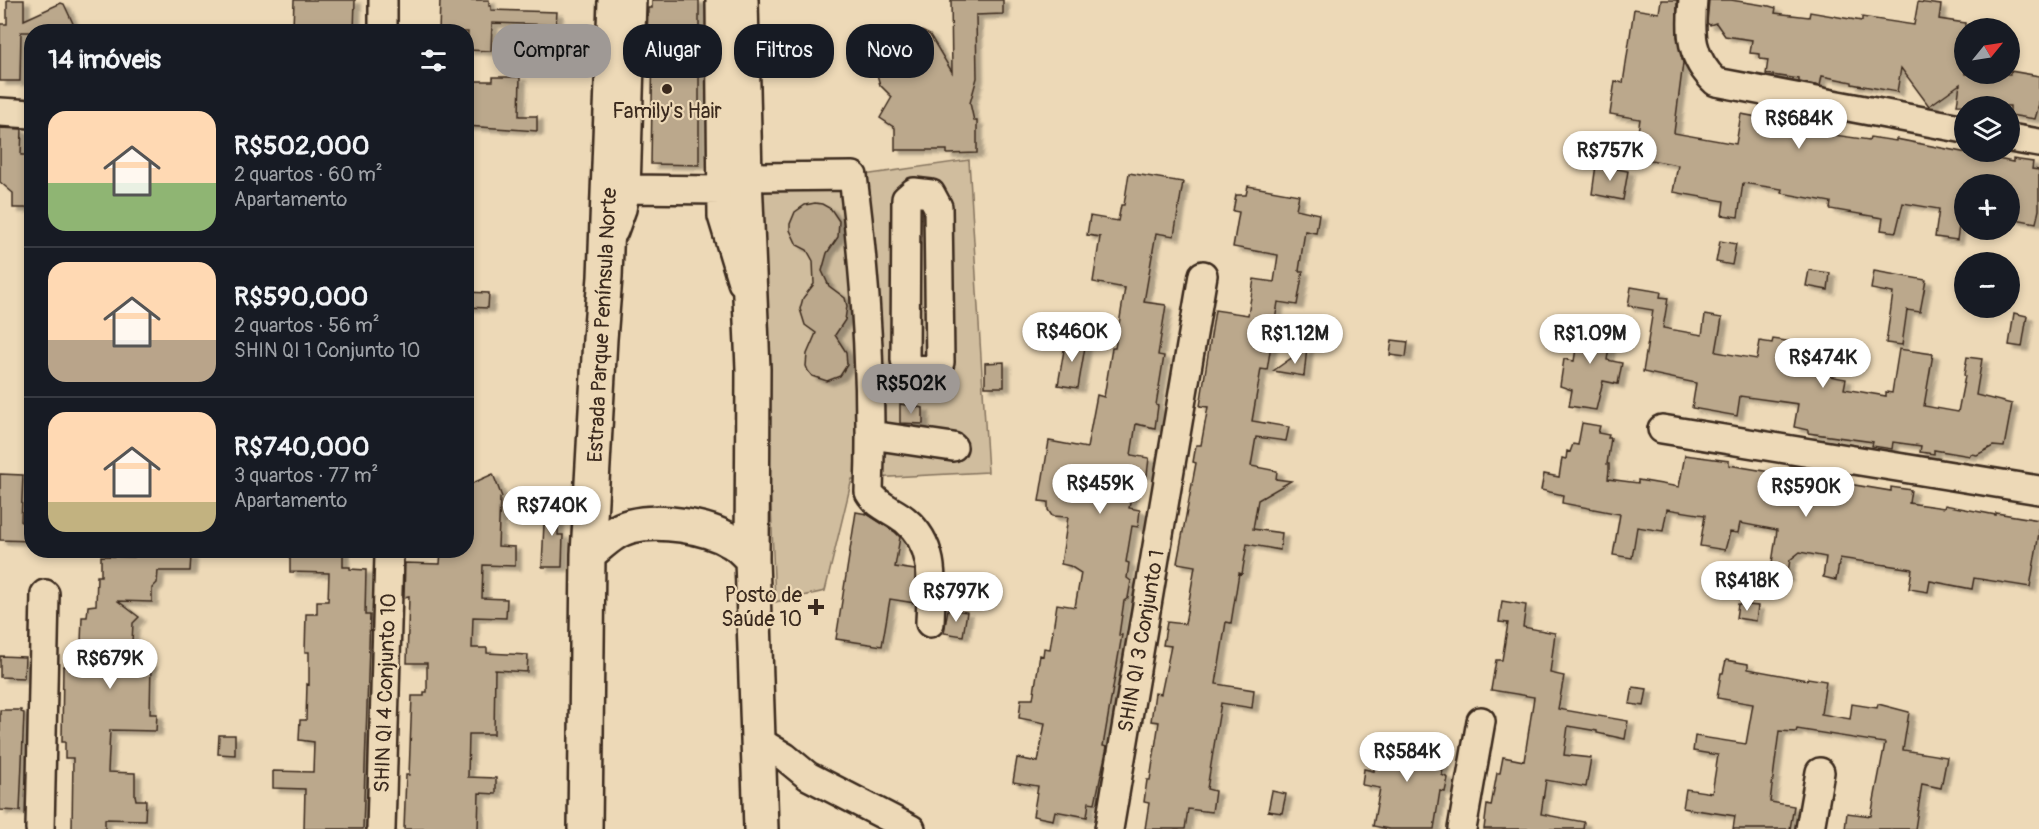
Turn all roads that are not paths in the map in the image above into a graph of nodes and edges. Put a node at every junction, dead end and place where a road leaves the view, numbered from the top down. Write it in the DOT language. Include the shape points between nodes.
graph roads {
  1 [pos="383,0"];
  2 [pos="615,0"];
  3 [pos="632,0"];
  4 [pos="720,0"];
  5 [pos="741,0"];
  6 [pos="1694,0"];
  7 [pos="383,24"];
  8 [pos="0,112"];
  9 [pos="24,114"];
  10 [pos="1954,127"];
  11 [pos="2020,140"];
  12 [pos="2039,143"];
  13 [pos="733,183"];
  14 [pos="626,189"];
  15 [pos="1203,275"];
  16 [pos="605,277"];
  17 [pos="905,286"];
  18 [pos="865,291"];
  19 [pos="1662,429"];
  20 [pos="871,435"];
  21 [pos="953,447"];
  22 [pos="2039,490"];
  23 [pos="588,554"];
  24 [pos="389,558"];
  25 [pos="752,559"];
  26 [pos="45,594"];
  27 [pos="930,623"];
  28 [pos="1481,721"];
  29 [pos="758,740"];
  30 [pos="1820,772"];
  31 [pos="808,776"];
  32 [pos="759,784"];
  33 [pos="40,829"];
  34 [pos="381,829"];
  35 [pos="585,829"];
  36 [pos="760,829"];
  37 [pos="911,829"];
  38 [pos="1109,829"];
  39 [pos="1462,829"];
  40 [pos="1810,829"];
  1 -- 7 [label="street"];
  2 -- 16 [label="main road, Estrada Parque Península Norte"];
  3 -- 14 [label="street"];
  4 -- 13 [label="street"];
  5 -- 13 [label="main road"];
  6 -- 10 [label="street" via="1690,28 1698,61 1716,82"];
  8 -- 9 [label="street"];
  11 -- 12 [label="street"];
  13 -- 14 [label="street"];
  13 -- 18 [label="street" via="852,176"];
  13 -- 25 [label="main road" via="750,309"];
  14 -- 16 [label="street"];
  15 -- 38 [label="street, SHIN QI 3 Conjunto 1"];
  16 -- 23 [label="main road, Estrada Parque Península Norte"];
  17 -- 17 [label="street" via="905,360 913,370 932,369 940,362 938,207 931,194 914,192 906,199"];
  17 -- 18 [label="street"];
  18 -- 20 [label="street"];
  19 -- 22 [label="street"];
  20 -- 21 [label="street"];
  20 -- 27 [label="street" via="869,492 874,501 907,521 922,541 932,566"];
  23 -- 25 [label="main road" via="630,526 663,525 714,532 732,541"];
  23 -- 35 [label="main road, Estrada Parque Península Norte"];
  24 -- 34 [label="street, SHIN QI 4 Conjunto 10"];
  25 -- 29 [label="main road"];
  26 -- 33 [label="street"];
  28 -- 39 [label="street"];
  29 -- 31 [label="street"];
  29 -- 32 [label="main road"];
  30 -- 40 [label="street"];
  31 -- 32 [label="street" via="783,777"];
  31 -- 37 [label="street"];
  32 -- 36 [label="main road"];
}
